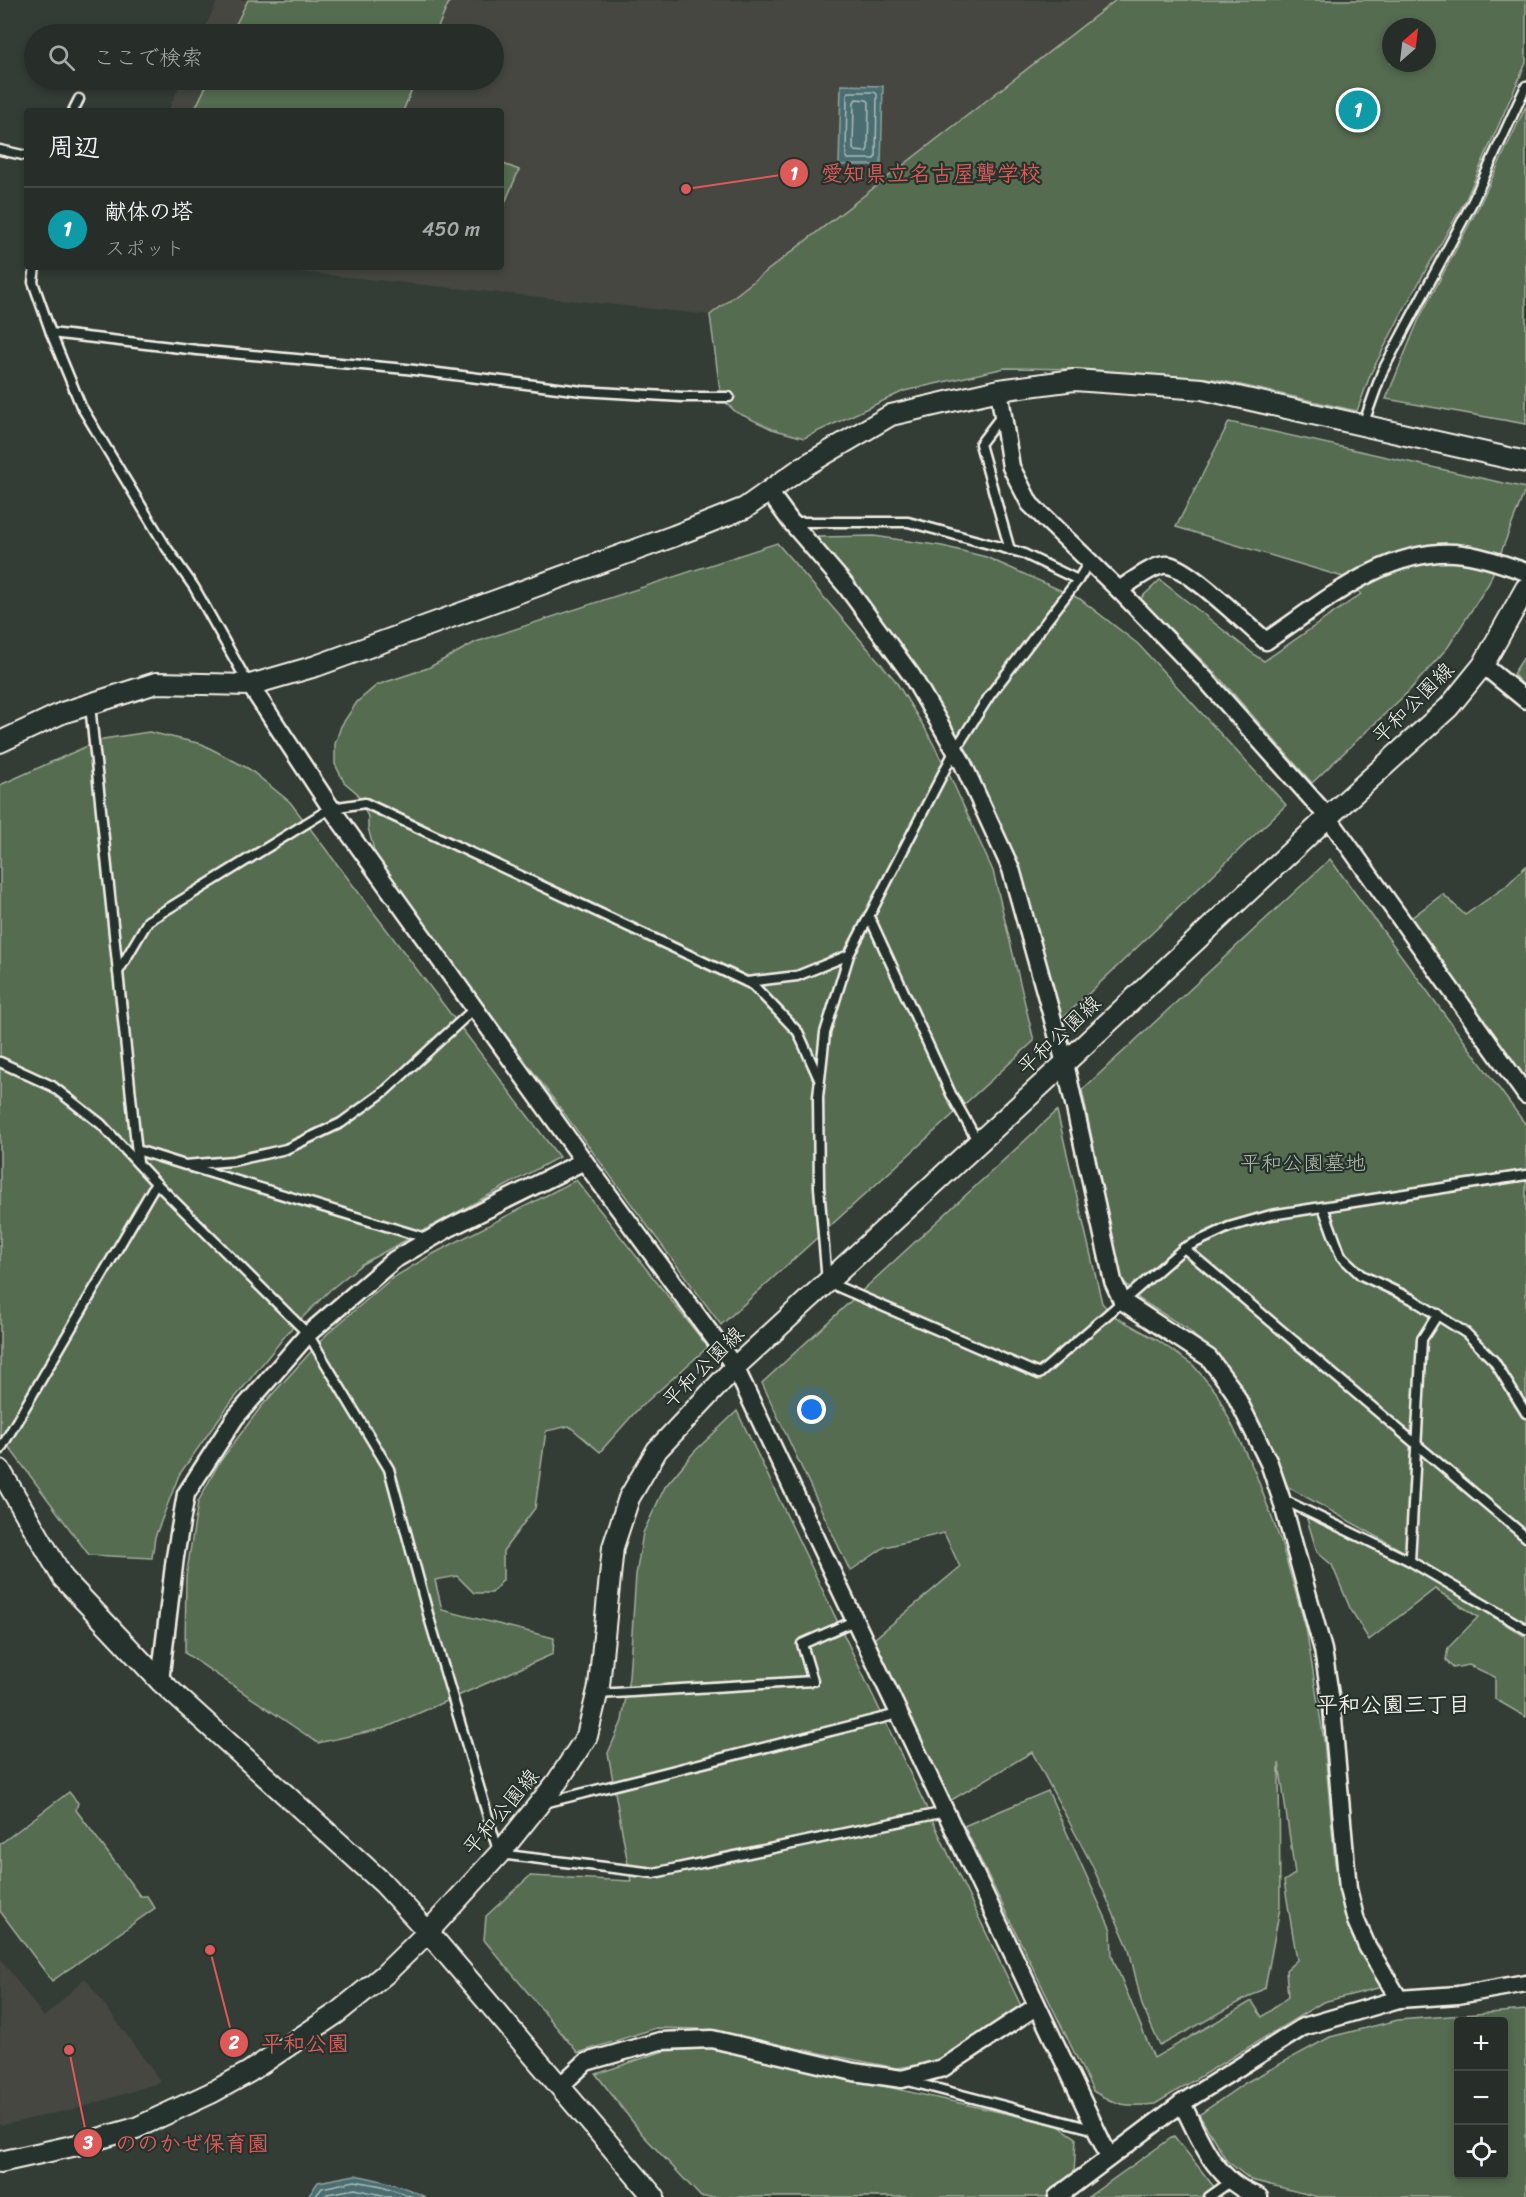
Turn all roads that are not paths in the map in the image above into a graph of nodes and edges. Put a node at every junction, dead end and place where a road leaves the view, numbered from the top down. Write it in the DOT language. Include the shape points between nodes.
graph roads {
  1 [pos="1526,86"];
  2 [pos="79,99"];
  3 [pos="74,108"];
  4 [pos="0,150"];
  5 [pos="24,155"];
  6 [pos="35,270"];
  7 [pos="51,333"];
  8 [pos="999,390"];
  9 [pos="729,397"];
  10 [pos="1003,413"];
  11 [pos="1363,425"];
  12 [pos="1526,462"];
  13 [pos="769,492"];
  14 [pos="791,522"];
  15 [pos="1010,550"];
  16 [pos="1089,562"];
  17 [pos="1526,572"];
  18 [pos="1078,580"];
  19 [pos="1119,590"];
  20 [pos="1524,598"];
  21 [pos="1483,665"];
  22 [pos="250,685"];
  23 [pos="1526,700"];
  24 [pos="90,704"];
  25 [pos="0,742"];
  26 [pos="955,750"];
  27 [pos="331,808"];
  28 [pos="1328,817"];
  29 [pos="869,915"];
  30 [pos="849,955"];
  31 [pos="118,972"];
  32 [pos="747,982"];
  33 [pos="475,1008"];
  34 [pos="0,1062"];
  35 [pos="1065,1063"];
  36 [pos="820,1081"];
  37 [pos="1526,1095"];
  38 [pos="978,1142"];
  39 [pos="137,1150"];
  40 [pos="584,1161"];
  41 [pos="138,1164"];
  42 [pos="185,1164"];
  43 [pos="1526,1175"];
  44 [pos="156,1183"];
  45 [pos="1323,1207"];
  46 [pos="429,1240"];
  47 [pos="1184,1248"];
  48 [pos="827,1282"];
  49 [pos="1122,1301"];
  50 [pos="1438,1314"];
  51 [pos="308,1334"];
  52 [pos="735,1366"];
  53 [pos="1526,1413"];
  54 [pos="1417,1445"];
  55 [pos="0,1450"];
  56 [pos="0,1470"];
  57 [pos="1281,1498"];
  58 [pos="1526,1537"];
  59 [pos="1410,1562"];
  60 [pos="854,1621"];
  61 [pos="1526,1629"];
  62 [pos="160,1681"];
  63 [pos="597,1694"];
  64 [pos="898,1714"];
  65 [pos="539,1804"];
  66 [pos="945,1812"];
  67 [pos="499,1854"];
  68 [pos="428,1932"];
  69 [pos="1526,1983"];
  70 [pos="1399,1999"];
  71 [pos="1037,2006"];
  72 [pos="902,2079"];
  73 [pos="560,2086"];
  74 [pos="1182,2103"];
  75 [pos="1095,2130"];
  76 [pos="1109,2157"];
  77 [pos="0,2162"];
  78 [pos="1230,2182"];
  79 [pos="654,2197"];
  80 [pos="1057,2197"];
  81 [pos="1209,2197"];
  82 [pos="1259,2197"];
  1 -- 11 [label="lane" via="1473,201 1382,372"];
  2 -- 3 [label="lane"];
  4 -- 5 [label="lane"];
  6 -- 7 [label="lane" via="33,282"];
  7 -- 9 [label="lane" via="582,391"];
  7 -- 22 [label="lane" via="81,406"];
  8 -- 10 [label="street"];
  8 -- 11 [label="street" via="1074,380 1202,389"];
  8 -- 13 [label="street" via="891,415"];
  10 -- 15 [label="lane" via="980,444"];
  10 -- 16 [label="street" via="1011,467 1030,504"];
  11 -- 12 [label="street"];
  13 -- 14 [label="street"];
  13 -- 22 [label="street" via="745,508 674,536 316,666"];
  14 -- 15 [label="lane" via="908,522"];
  14 -- 26 [label="street" via="846,586 912,676"];
  15 -- 18 [label="lane"];
  16 -- 18 [label="lane"];
  16 -- 19 [label="street"];
  17 -- 19 [label="street" via="1456,553 1422,554 1384,566 1266,641 1188,574 1167,564"];
  18 -- 26 [label="lane" via="990,695"];
  19 -- 28 [label="street" via="1206,680"];
  20 -- 21 [label="street, 平和公園線"];
  21 -- 23 [label="street"];
  21 -- 28 [label="street, 平和公園線" via="1449,707"];
  22 -- 24 [label="street" via="156,683"];
  22 -- 27 [label="street"];
  24 -- 25 [label="street"];
  24 -- 31 [label="lane"];
  26 -- 29 [label="lane"];
  26 -- 35 [label="street" via="1011,869"];
  27 -- 31 [label="lane" via="148,921"];
  27 -- 32 [label="lane" via="365,803"];
  27 -- 33 [label="street"];
  28 -- 35 [label="street, 平和公園線"];
  28 -- 37 [label="street"];
  29 -- 30 [label="lane"];
  29 -- 38 [label="lane" via="951,1094"];
  30 -- 32 [label="lane" via="797,976"];
  30 -- 36 [label="lane" via="825,1033"];
  31 -- 39 [label="lane"];
  32 -- 36 [label="lane" via="798,1032"];
  33 -- 40 [label="street"];
  33 -- 42 [label="lane" via="385,1091 341,1123 285,1149 233,1161"];
  34 -- 41 [label="lane" via="52,1086 101,1124"];
  35 -- 38 [label="street, 平和公園線"];
  35 -- 49 [label="street" via="1113,1281"];
  36 -- 48 [label="lane" via="819,1187"];
  38 -- 48 [label="street, 平和公園線"];
  39 -- 41 [label="lane"];
  39 -- 42 [label="lane"];
  40 -- 46 [label="street"];
  40 -- 52 [label="street"];
  41 -- 44 [label="lane"];
  42 -- 46 [label="lane"];
  43 -- 45 [label="lane"];
  44 -- 51 [label="lane"];
  44 -- 55 [label="lane"];
  45 -- 47 [label="lane" via="1229,1227"];
  45 -- 50 [label="lane" via="1341,1256 1361,1275"];
  46 -- 51 [label="street" via="393,1260"];
  47 -- 49 [label="lane"];
  47 -- 54 [label="lane"];
  48 -- 49 [label="lane" via="1039,1374"];
  48 -- 52 [label="street, 平和公園線"];
  49 -- 57 [label="street" via="1209,1358 1233,1390 1269,1463"];
  50 -- 53 [label="lane" via="1466,1333 1494,1361"];
  50 -- 54 [label="lane" via="1422,1339"];
  51 -- 62 [label="street" via="235,1418 186,1494 174,1557"];
  51 -- 67 [label="lane" via="389,1469"];
  52 -- 60 [label="street"];
  52 -- 63 [label="street, 平和公園線" via="657,1450 629,1498 613,1547"];
  54 -- 58 [label="lane"];
  54 -- 59 [label="lane"];
  56 -- 62 [label="street" via="63,1578"];
  57 -- 59 [label="lane"];
  57 -- 70 [label="street" via="1323,1650 1348,1889 1367,1946"];
  59 -- 61 [label="lane"];
  60 -- 63 [label="lane" via="802,1644 813,1681"];
  60 -- 64 [label="street"];
  62 -- 68 [label="street" via="382,1883"];
  63 -- 65 [label="street, 平和公園線" via="587,1736"];
  64 -- 65 [label="lane"];
  64 -- 66 [label="street"];
  65 -- 67 [label="street, 平和公園線"];
  66 -- 67 [label="lane" via="654,1873"];
  66 -- 71 [label="street"];
  67 -- 68 [label="street, 平和公園線"];
  68 -- 73 [label="street"];
  68 -- 77 [label="street, 平和公園線" via="337,2013 211,2093 136,2128"];
  69 -- 70 [label="street" via="1458,1995"];
  70 -- 74 [label="street" via="1303,2026"];
  71 -- 72 [label="street" via="943,2068"];
  71 -- 75 [label="street"];
  72 -- 73 [label="street" via="712,2039 660,2041 586,2062"];
  72 -- 75 [label="lane"];
  73 -- 79 [label="street"];
  74 -- 76 [label="street"];
  74 -- 78 [label="street" via="1211,2161"];
  75 -- 76 [label="street"];
  76 -- 80 [label="street"];
  78 -- 81 [label="lane"];
  78 -- 82 [label="street"];
}
